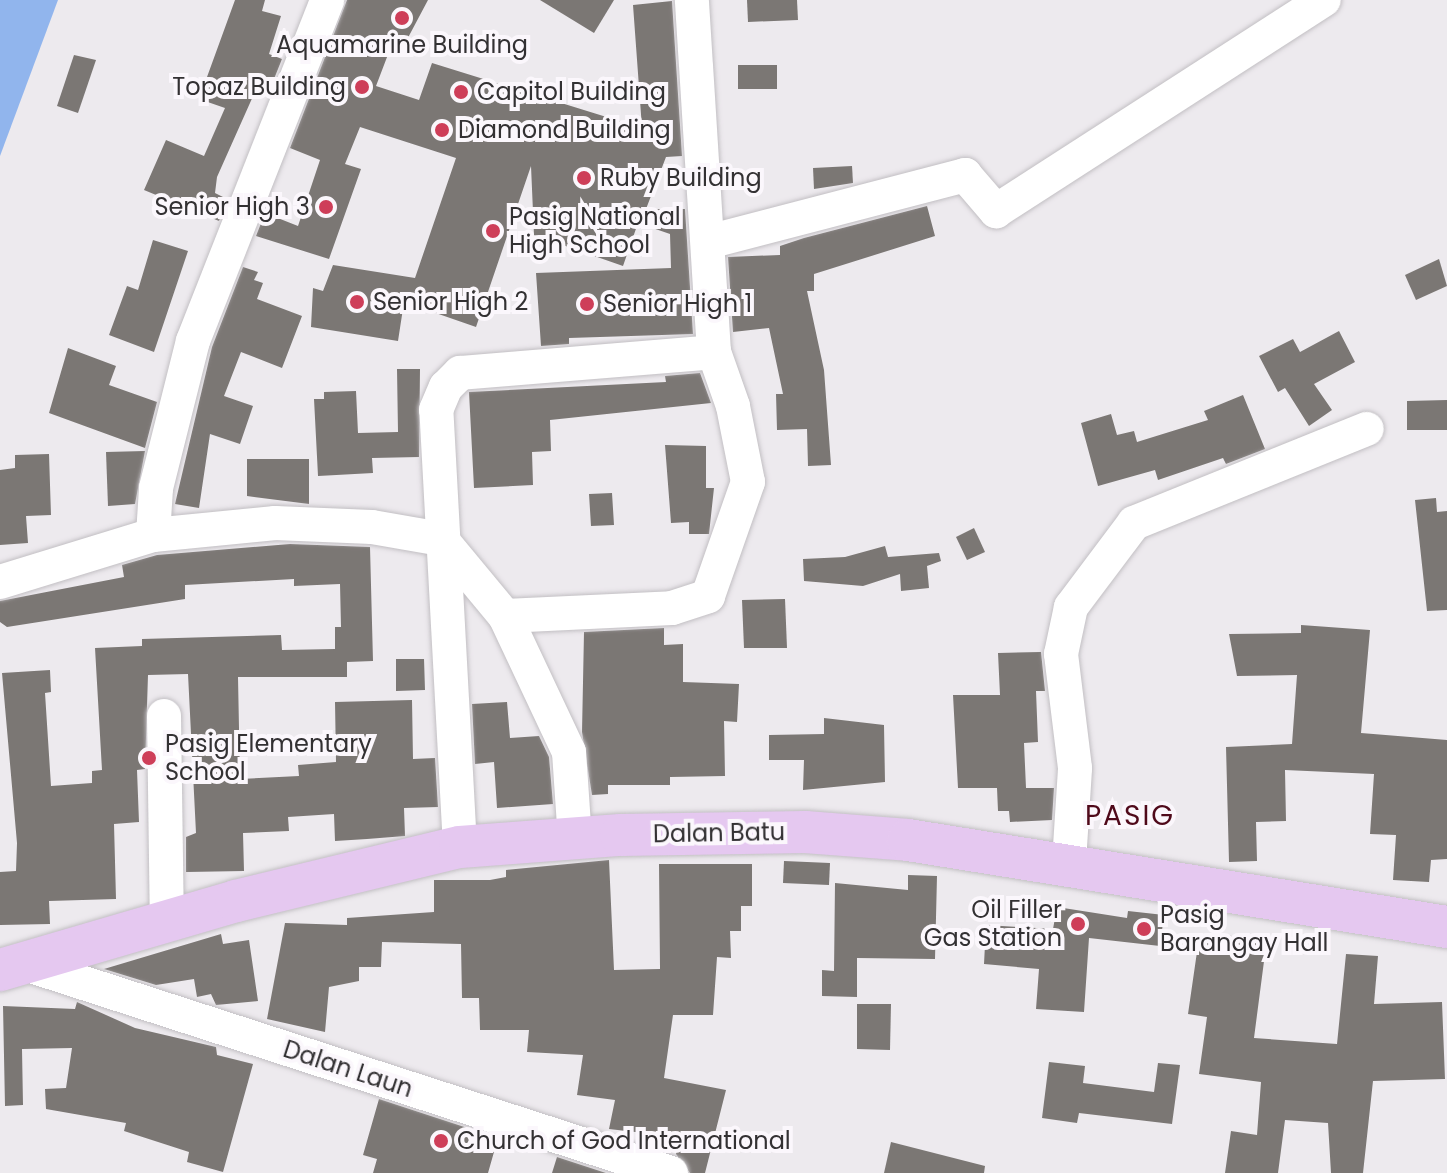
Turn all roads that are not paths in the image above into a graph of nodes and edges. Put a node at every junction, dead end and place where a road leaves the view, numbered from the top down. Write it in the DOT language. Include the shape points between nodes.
graph roads {
  1 [pos="327,0"];
  2 [pos="692,0"];
  3 [pos="1324,0"];
  4 [pos="708,242"];
  5 [pos="714,352"];
  6 [pos="1367,429"];
  7 [pos="153,535"];
  8 [pos="441,539"];
  9 [pos="0,582"];
  10 [pos="505,616"];
  11 [pos="164,716"];
  12 [pos="575,839"];
  13 [pos="460,847"];
  14 [pos="1069,862"];
  15 [pos="167,922"];
  16 [pos="1447,927"];
  17 [pos="12,967"];
  18 [pos="671,1173"];
  1 -- 7 [label="street" via="193,341 156,488"];
  2 -- 4 [label="street"];
  3 -- 4 [label="street" via="996,211 965,175"];
  4 -- 5 [label="street"];
  5 -- 8 [label="street" via="460,373 446,387 436,410"];
  5 -- 10 [label="street" via="733,406 748,482 708,596 672,608"];
  6 -- 14 [label="street" via="1134,523 1071,607 1061,654 1075,768"];
  7 -- 8 [label="street" via="275,523 372,527"];
  7 -- 9 [label="street"];
  8 -- 10 [label="street"];
  8 -- 13 [label="street"];
  10 -- 12 [label="street" via="569,752"];
  11 -- 15 [label="street"];
  12 -- 13 [label="main road, Dalan Batu"];
  12 -- 14 [label="main road, Dalan Batu" via="805,832"];
  13 -- 15 [label="main road, Dalan Batu"];
  14 -- 16 [label="main road, Dalan Batu"];
  15 -- 17 [label="main road, Dalan Batu"];
  17 -- 18 [label="street, Dalan Laun"];
}
